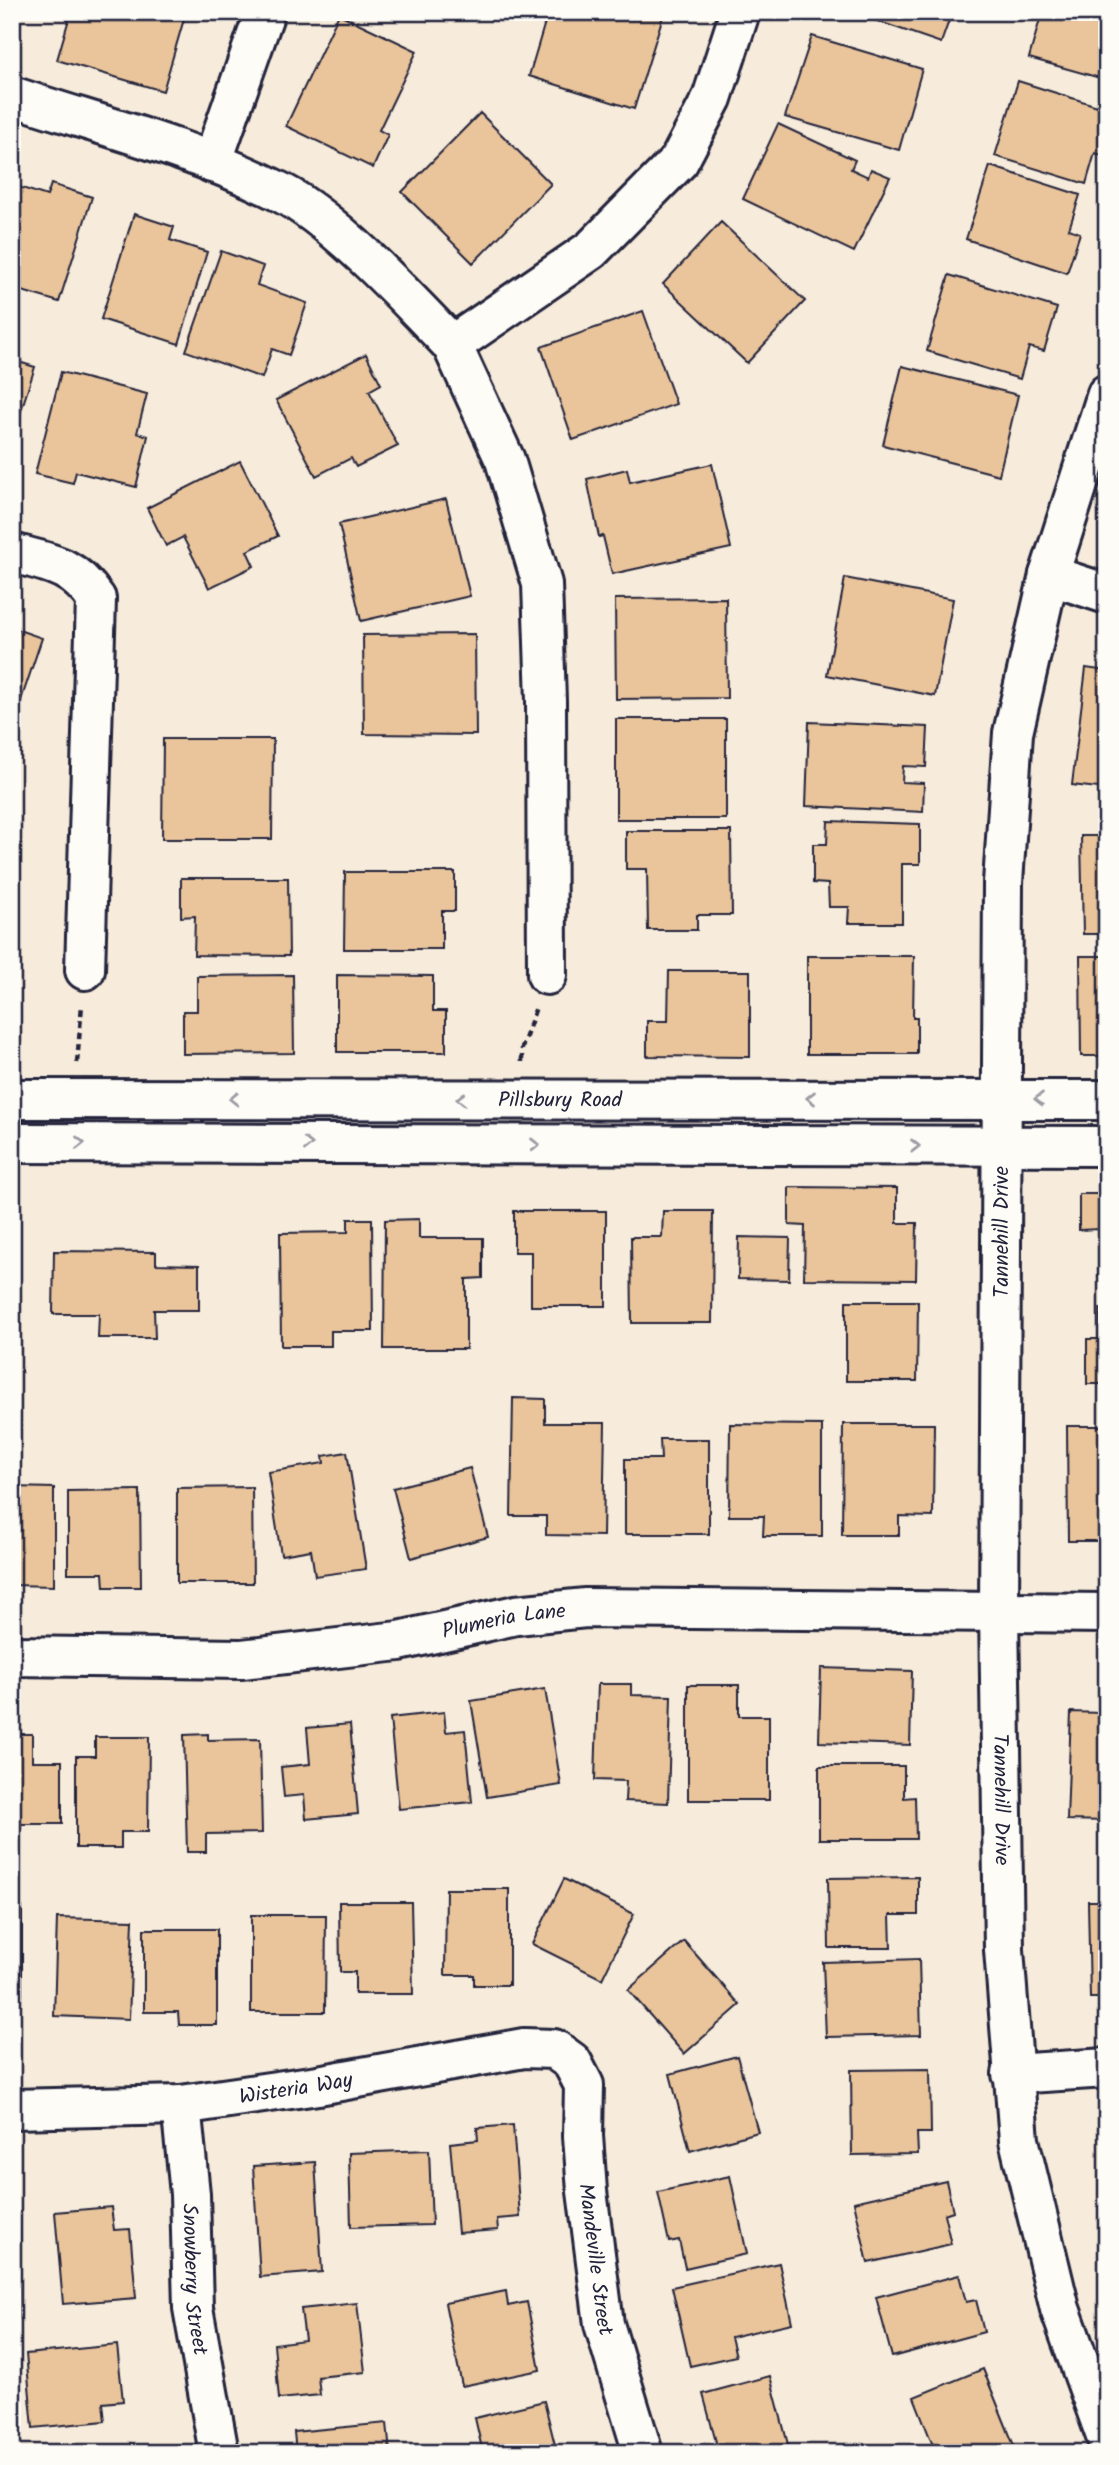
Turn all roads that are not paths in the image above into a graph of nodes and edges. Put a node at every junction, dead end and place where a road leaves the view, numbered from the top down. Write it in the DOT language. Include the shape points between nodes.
graph roads {
  1 [pos="265,12"];
  2 [pos="740,12"];
  3 [pos="12,96"];
  4 [pos="212,163"];
  5 [pos="452,345"];
  6 [pos="1107,394"];
  7 [pos="12,553"];
  8 [pos="1049,575"];
  9 [pos="1107,593"];
  10 [pos="85,970"];
  11 [pos="547,975"];
  12 [pos="12,1099"];
  13 [pos="1000,1099"];
  14 [pos="1107,1100"];
  15 [pos="12,1143"];
  16 [pos="1001,1146"];
  17 [pos="1107,1146"];
  18 [pos="999,1612"];
  19 [pos="1107,1613"];
  20 [pos="12,1656"];
  21 [pos="572,2062"];
  22 [pos="1107,2068"];
  23 [pos="1012,2074"];
  24 [pos="181,2105"];
  25 [pos="12,2109"];
  26 [pos="1107,2439"];
  27 [pos="219,2453"];
  28 [pos="643,2453"];
  1 -- 4 [label="street"];
  2 -- 5 [label="street" via="712,98 679,161 591,250"];
  3 -- 4 [label="street"];
  4 -- 5 [label="street" via="284,194 333,231"];
  5 -- 11 [label="street" via="505,460 542,584"];
  6 -- 8 [label="street, Tannehill Drive"];
  7 -- 10 [label="street" via="81,577 96,598"];
  8 -- 9 [label="street"];
  8 -- 13 [label="street, Tannehill Drive" via="1013,733 1003,883"];
  13 -- 12 [label="street, Pillsbury Road, one-way"];
  14 -- 13 [label="street, Pillsbury Road, one-way"];
  13 -- 16 [label="street, Tannehill Drive"];
  15 -- 16 [label="street, one-way"];
  16 -- 17 [label="street"];
  16 -- 18 [label="street, Tannehill Drive"];
  18 -- 19 [label="street, Plumeria Lane"];
  18 -- 20 [label="street, Plumeria Lane" via="586,1608 516,1615 399,1641 242,1659"];
  18 -- 23 [label="street, Tannehill Drive" via="1004,1950"];
  21 -- 24 [label="street, Wisteria Way" via="554,2049 524,2048"];
  21 -- 28 [label="street, Mandeville Street" via="584,2085 587,2191 604,2324"];
  22 -- 23 [label="street"];
  23 -- 26 [label="street, Tannehill Drive" via="1019,2140 1060,2309"];
  24 -- 25 [label="street, Wisteria Way"];
  24 -- 27 [label="street, Snowberry Street" via="190,2193 193,2308"];
}
